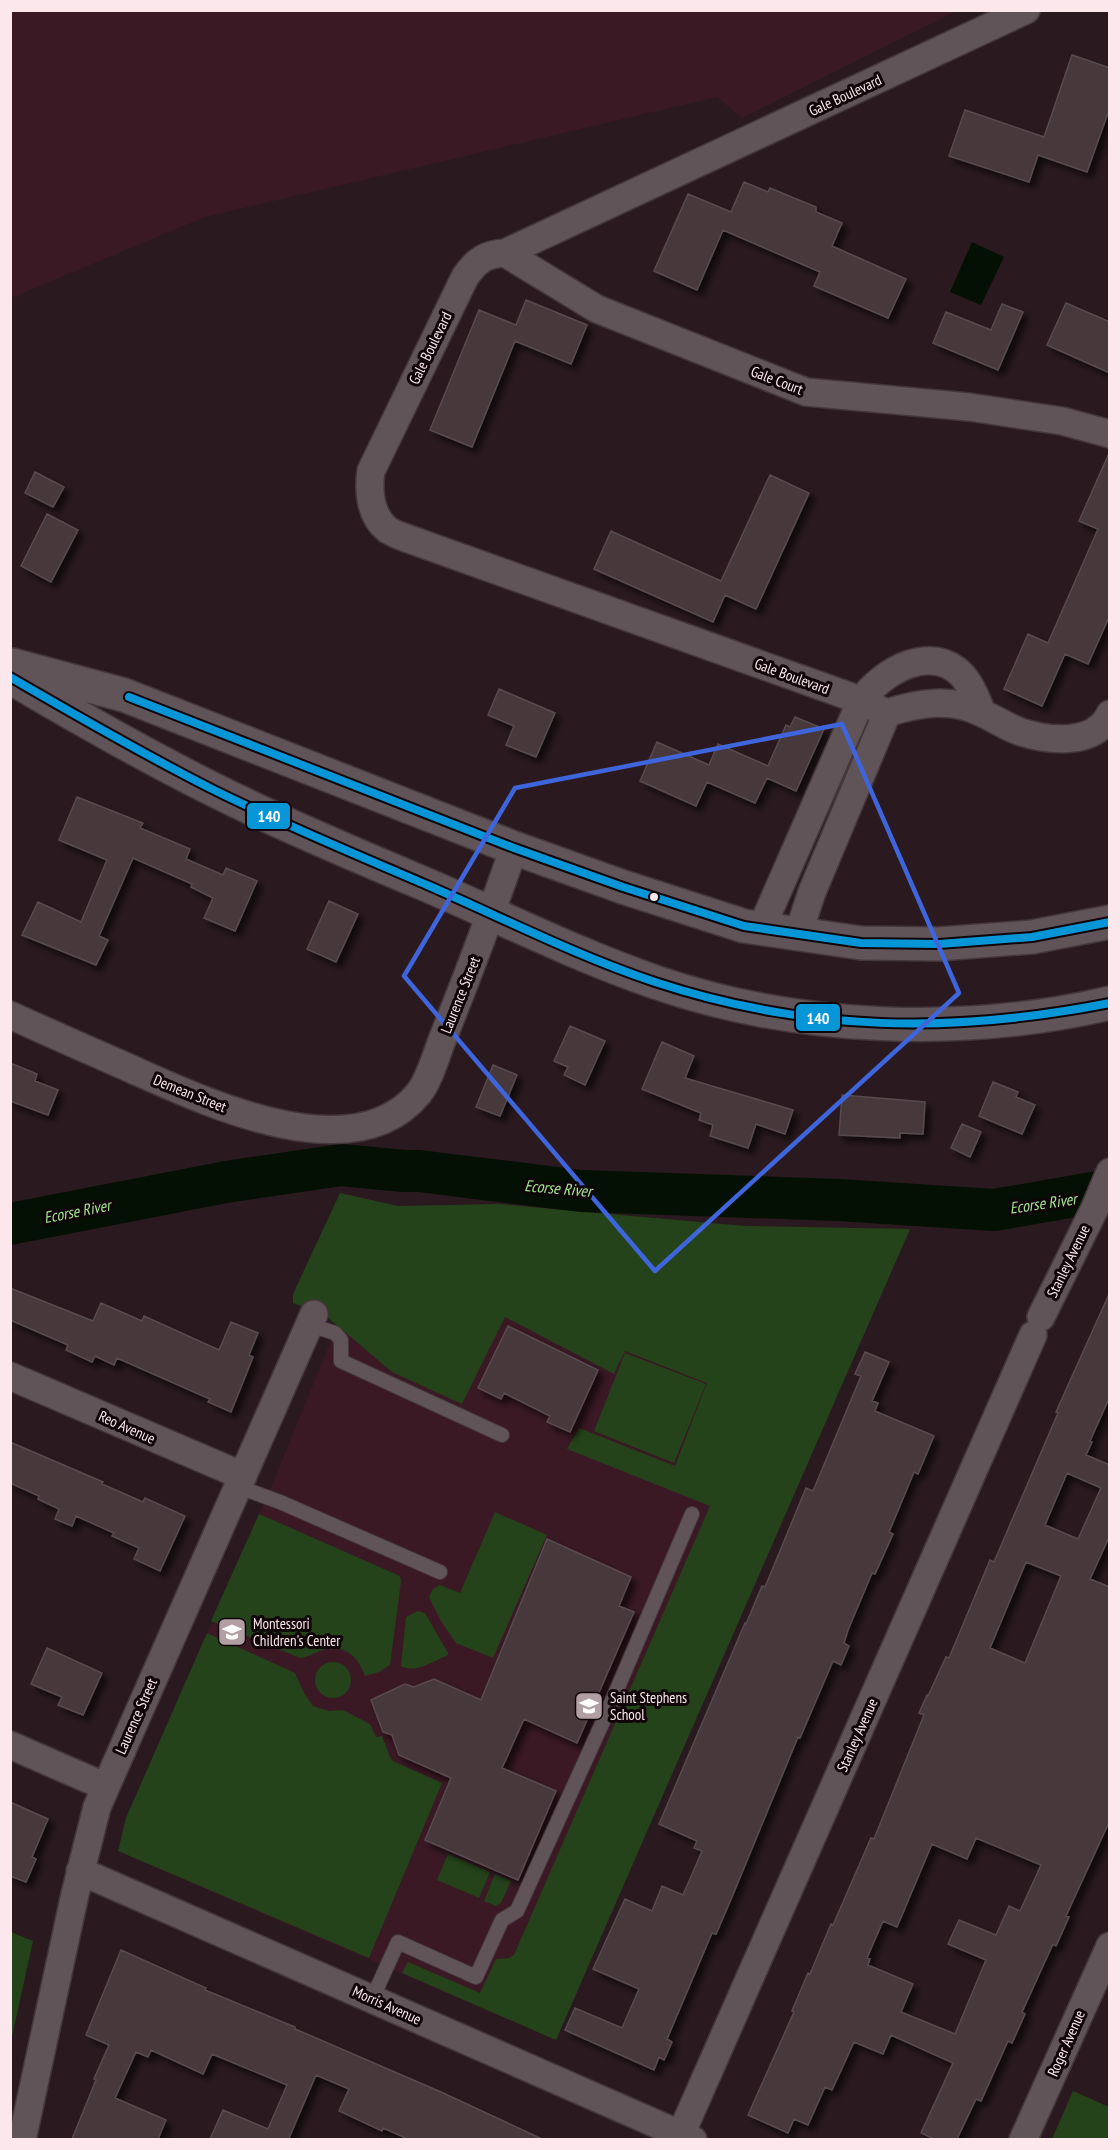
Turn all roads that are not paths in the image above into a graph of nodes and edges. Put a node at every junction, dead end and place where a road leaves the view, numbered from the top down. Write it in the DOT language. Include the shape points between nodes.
graph roads {
  1 [pos="1026,10"];
  2 [pos="505,253"];
  3 [pos="1110,434"];
  4 [pos="10,664"];
  5 [pos="10,676"];
  6 [pos="861,701"];
  7 [pos="887,713"];
  8 [pos="982,713"];
  9 [pos="1110,714"];
  10 [pos="514,848"];
  11 [pos="491,913"];
  12 [pos="1110,922"];
  13 [pos="761,929"];
  14 [pos="798,934"];
  15 [pos="1110,1003"];
  16 [pos="10,1016"];
  17 [pos="379,1122"];
  18 [pos="1108,1175"];
  19 [pos="312,1319"];
  20 [pos="10,1376"];
  21 [pos="502,1435"];
  22 [pos="241,1481"];
  23 [pos="692,1514"];
  24 [pos="440,1572"];
  25 [pos="10,1745"];
  26 [pos="104,1786"];
  27 [pos="80,1871"];
  28 [pos="1110,1946"];
  29 [pos="372,1999"];
  30 [pos="687,2137"];
  31 [pos="22,2139"];
  32 [pos="1023,2139"];
  1 -- 2 [label="street, Gale Boulevard"];
  2 -- 3 [label="street, Gale Court" via="597,309 806,393 969,407 1062,421"];
  2 -- 6 [label="street, Gale Boulevard" via="482,258 465,277 370,471 369,487 378,518 388,530 406,538"];
  4 -- 10 [label="main road" via="124,695"];
  5 -- 11 [label="main road" via="103,732 243,804"];
  6 -- 7 [label="street, Gale Boulevard"];
  6 -- 8 [label="street" via="884,676 903,666 939,662 962,675"];
  6 -- 13 [label="street"];
  7 -- 8 [label="street" via="930,703 972,707"];
  7 -- 14 [label="street"];
  8 -- 9 [label="street" via="1020,731 1069,738 1098,731"];
  10 -- 11 [label="street, Laurence Street"];
  10 -- 13 [label="main road" via="623,887"];
  11 -- 15 [label="main road" via="584,956 658,983 780,1014 867,1023 965,1022"];
  11 -- 17 [label="street, Laurence Street" via="422,1088 401,1111"];
  12 -- 14 [label="main road" via="1032,937 939,944 861,943"];
  13 -- 14 [label="main road"];
  16 -- 17 [label="street, Demean Street" via="250,1117 311,1129 345,1129"];
  18 -- 30 [label="street, Stanley Avenue" via="1037,1326"];
  19 -- 21 [label="lane" via="341,1340 341,1361"];
  19 -- 22 [label="street, Laurence Street"];
  20 -- 22 [label="street, Reo Avenue"];
  22 -- 24 [label="lane"];
  22 -- 26 [label="street, Laurence Street"];
  23 -- 29 [label="lane" via="517,1911 502,1920 476,1977 398,1942"];
  25 -- 26 [label="street"];
  26 -- 27 [label="street, Laurence Street"];
  27 -- 29 [label="street, Morris Avenue"];
  27 -- 31 [label="street, Laurence Street"];
  28 -- 32 [label="street, Roger Avenue"];
  29 -- 30 [label="street, Morris Avenue"];
}
